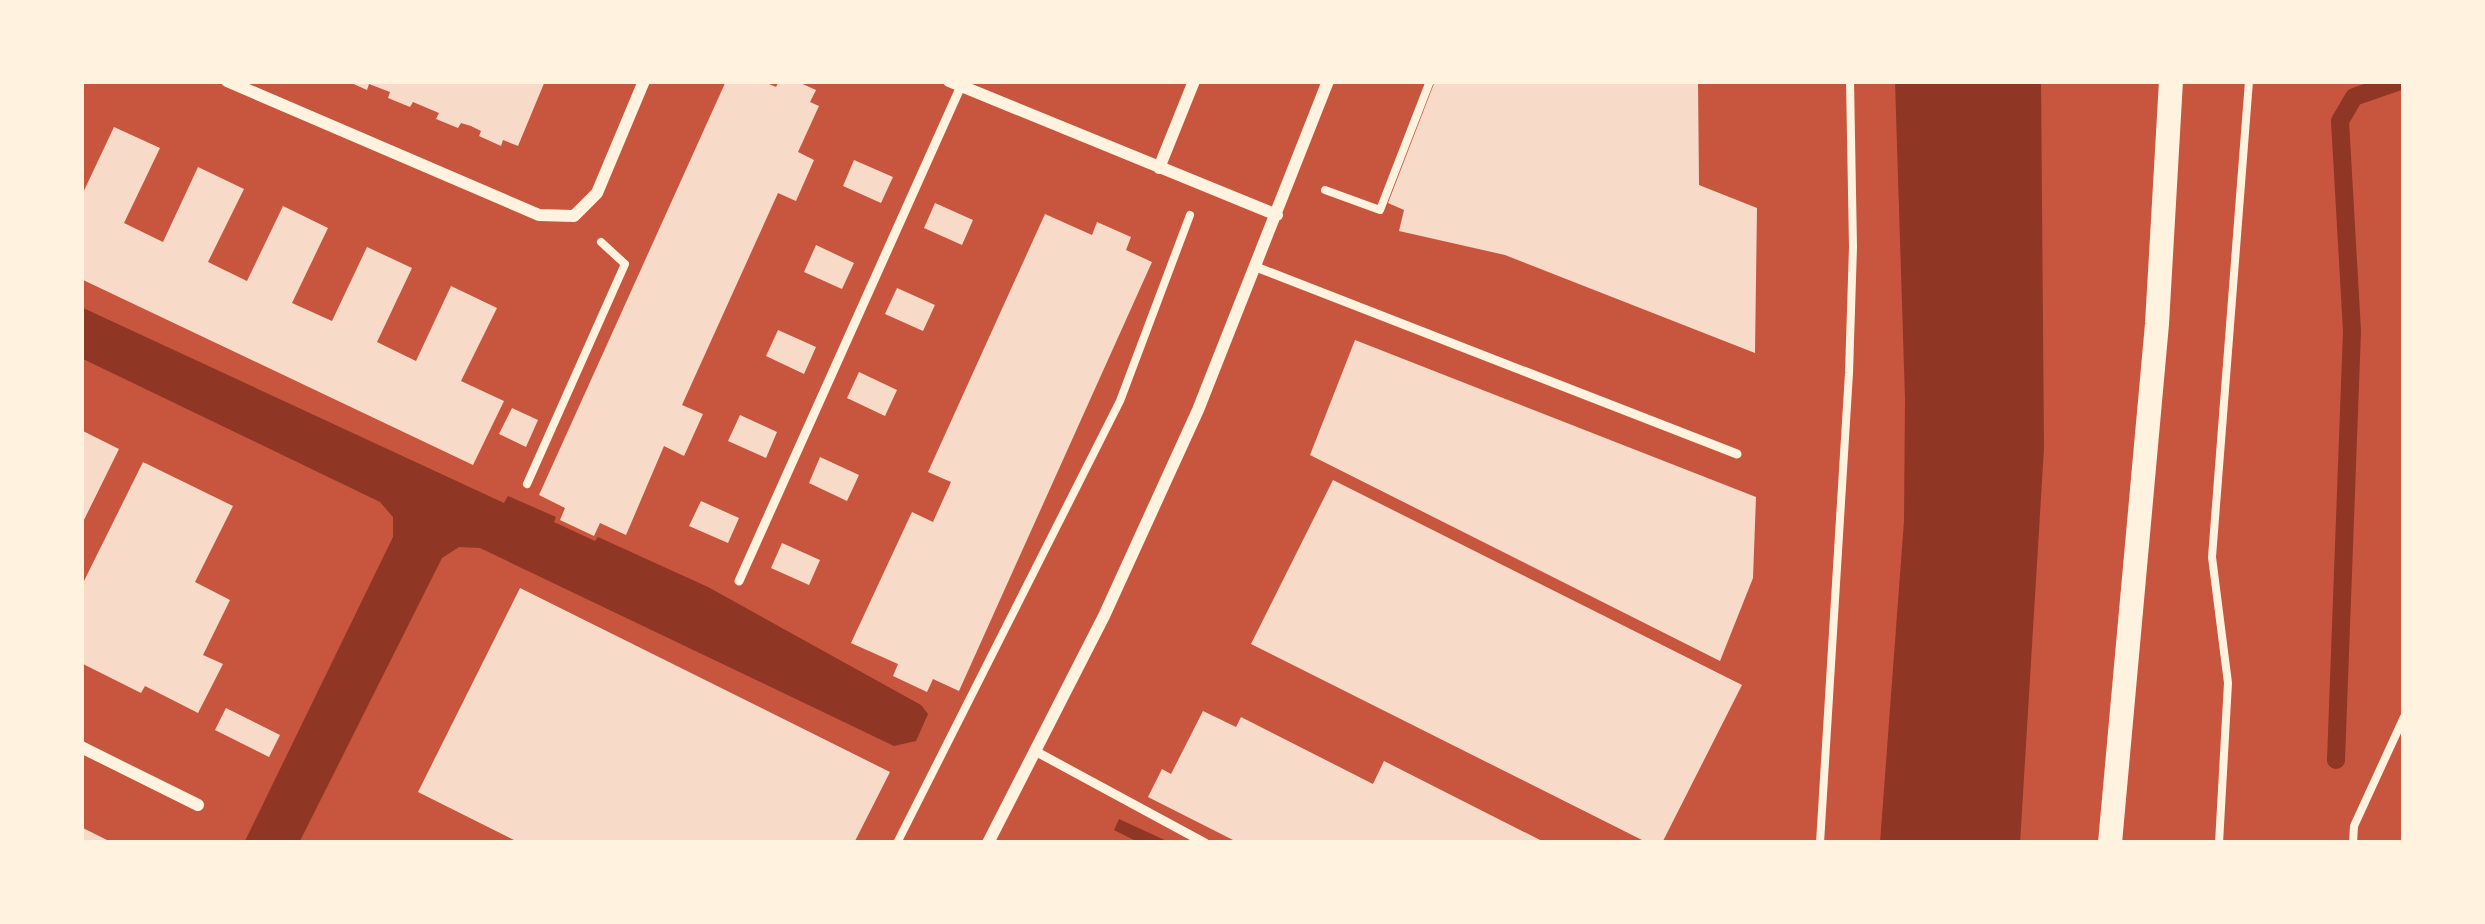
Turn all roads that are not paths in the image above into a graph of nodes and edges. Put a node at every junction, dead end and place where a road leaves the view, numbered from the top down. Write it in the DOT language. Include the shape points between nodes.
graph roads {
  1 [pos="226,81"];
  2 [pos="644,81"];
  3 [pos="1194,81"];
  4 [pos="1328,81"];
  5 [pos="2171,81"];
  6 [pos="955,83"];
  7 [pos="1159,167"];
  8 [pos="1276,215"];
  9 [pos="1256,267"];
  10 [pos="1737,454"];
  11 [pos="739,581"];
  12 [pos="81,747"];
  13 [pos="1035,751"];
  14 [pos="198,805"];
  15 [pos="988,843"];
  16 [pos="1205,843"];
  17 [pos="2110,843"];
  1 -- 2 [label="street" via="539,214 574,216 597,193"];
  3 -- 7 [label="street"];
  4 -- 8 [label="street"];
  5 -- 17 [label="main road"];
  6 -- 7 [label="street"];
  6 -- 11 [label="lane"];
  7 -- 8 [label="street"];
  8 -- 9 [label="street"];
  9 -- 10 [label="lane"];
  9 -- 13 [label="street" via="1104,616"];
  12 -- 14 [label="street"];
  13 -- 15 [label="street"];
  13 -- 16 [label="lane"];
}
